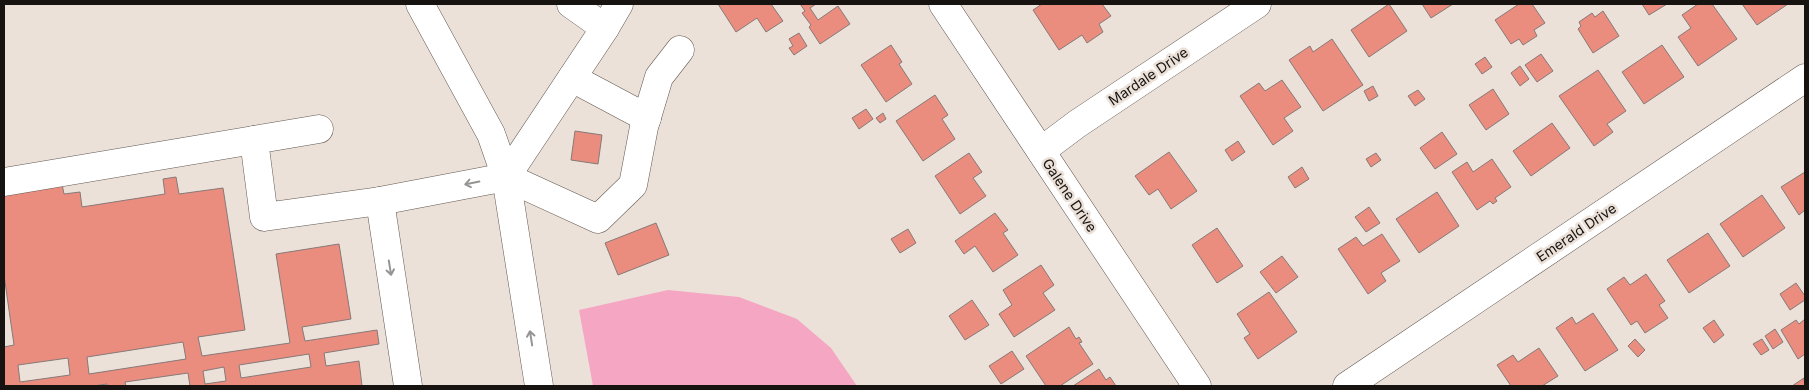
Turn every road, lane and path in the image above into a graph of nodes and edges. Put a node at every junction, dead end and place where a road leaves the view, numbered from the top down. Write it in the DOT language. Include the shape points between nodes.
graph roads {
  1 [pos="420,4"];
  2 [pos="572,4"];
  3 [pos="619,4"];
  4 [pos="943,4"];
  5 [pos="1256,4"];
  6 [pos="605,28"];
  7 [pos="680,50"];
  8 [pos="572,78"];
  9 [pos="1805,78"];
  10 [pos="647,118"];
  11 [pos="319,129"];
  12 [pos="254,140"];
  13 [pos="1042,151"];
  14 [pos="506,177"];
  15 [pos="4,182"];
  16 [pos="380,201"];
  17 [pos="408,386"];
  18 [pos="538,386"];
  19 [pos="1197,386"];
  20 [pos="1347,386"];
  1 -- 14 [label="street" via="491,134"];
  2 -- 6 [label="street"];
  3 -- 6 [label="street"];
  4 -- 13 [label="street, Galene Drive"];
  5 -- 13 [label="street, Mardale Drive"];
  6 -- 8 [label="street"];
  7 -- 10 [label="street" via="659,77"];
  8 -- 10 [label="street"];
  8 -- 14 [label="street"];
  9 -- 20 [label="street, Emerald Drive"];
  10 -- 14 [label="street" via="633,185 598,220"];
  11 -- 12 [label="street"];
  12 -- 15 [label="street"];
  12 -- 16 [label="street" via="264,217"];
  13 -- 19 [label="street, Galene Drive"];
  14 -- 16 [label="street, one-way"];
  18 -- 14 [label="street, one-way"];
  16 -- 17 [label="street, one-way"];
}
